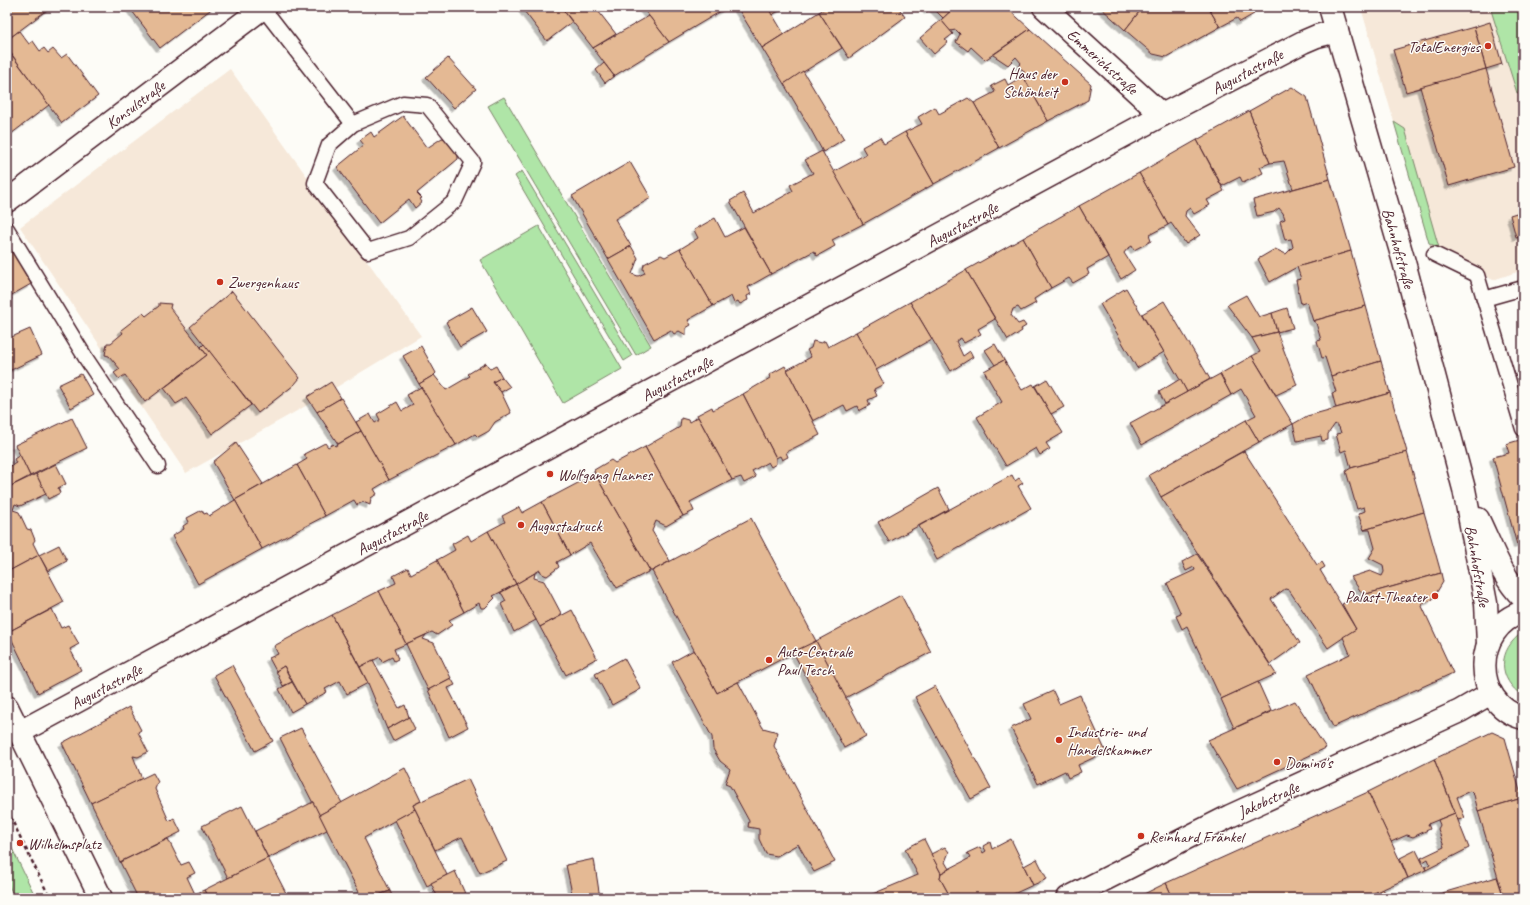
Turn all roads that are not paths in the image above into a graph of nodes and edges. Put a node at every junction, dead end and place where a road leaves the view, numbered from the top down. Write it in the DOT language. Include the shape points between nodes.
graph roads {
  1 [pos="263,7"];
  2 [pos="1044,7"];
  3 [pos="1330,7"];
  4 [pos="1337,31"];
  5 [pos="1162,115"];
  6 [pos="352,124"];
  7 [pos="7,201"];
  8 [pos="7,229"];
  9 [pos="1434,254"];
  10 [pos="1523,288"];
  11 [pos="1484,299"];
  12 [pos="1520,409"];
  13 [pos="1523,429"];
  14 [pos="158,466"];
  15 [pos="1464,489"];
  16 [pos="1523,598"];
  17 [pos="1523,612"];
  18 [pos="1488,644"];
  19 [pos="1491,693"];
  20 [pos="7,707"];
  21 [pos="1522,719"];
  22 [pos="20,732"];
  23 [pos="101,898"];
  24 [pos="1068,898"];
  1 -- 6 [label="lane"];
  1 -- 7 [label="street, Konsulstraße"];
  2 -- 5 [label="street, Emmerichstraße"];
  3 -- 4 [label="street, Bahnhofstraße"];
  4 -- 5 [label="street, Augustastraße" via="1294,46"];
  4 -- 15 [label="street, Bahnhofstraße" via="1404,262"];
  5 -- 22 [label="street, Augustastraße"];
  6 -- 6 [label="lane" via="329,145 315,183 368,251 409,238 455,201 473,162 427,105 403,103"];
  8 -- 14 [label="lane" via="86,360"];
  9 -- 11 [label="lane" via="1477,275"];
  10 -- 11 [label="lane"];
  11 -- 12 [label="lane"];
  12 -- 13 [label="lane"];
  15 -- 16 [label="street, Bahnhofstraße" via="1504,576"];
  15 -- 18 [label="street, Bahnhofstraße" via="1486,603"];
  17 -- 18 [label="street, Bahnhofstraße" via="1508,618 1493,634"];
  18 -- 19 [label="street, Bahnhofstraße" via="1484,674"];
  19 -- 21 [label="street, Bahnhofstraße" via="1509,712"];
  19 -- 24 [label="street, Jakobstraße" via="1460,711 1230,816"];
  20 -- 22 [label="street"];
  22 -- 23 [label="street"];
}
